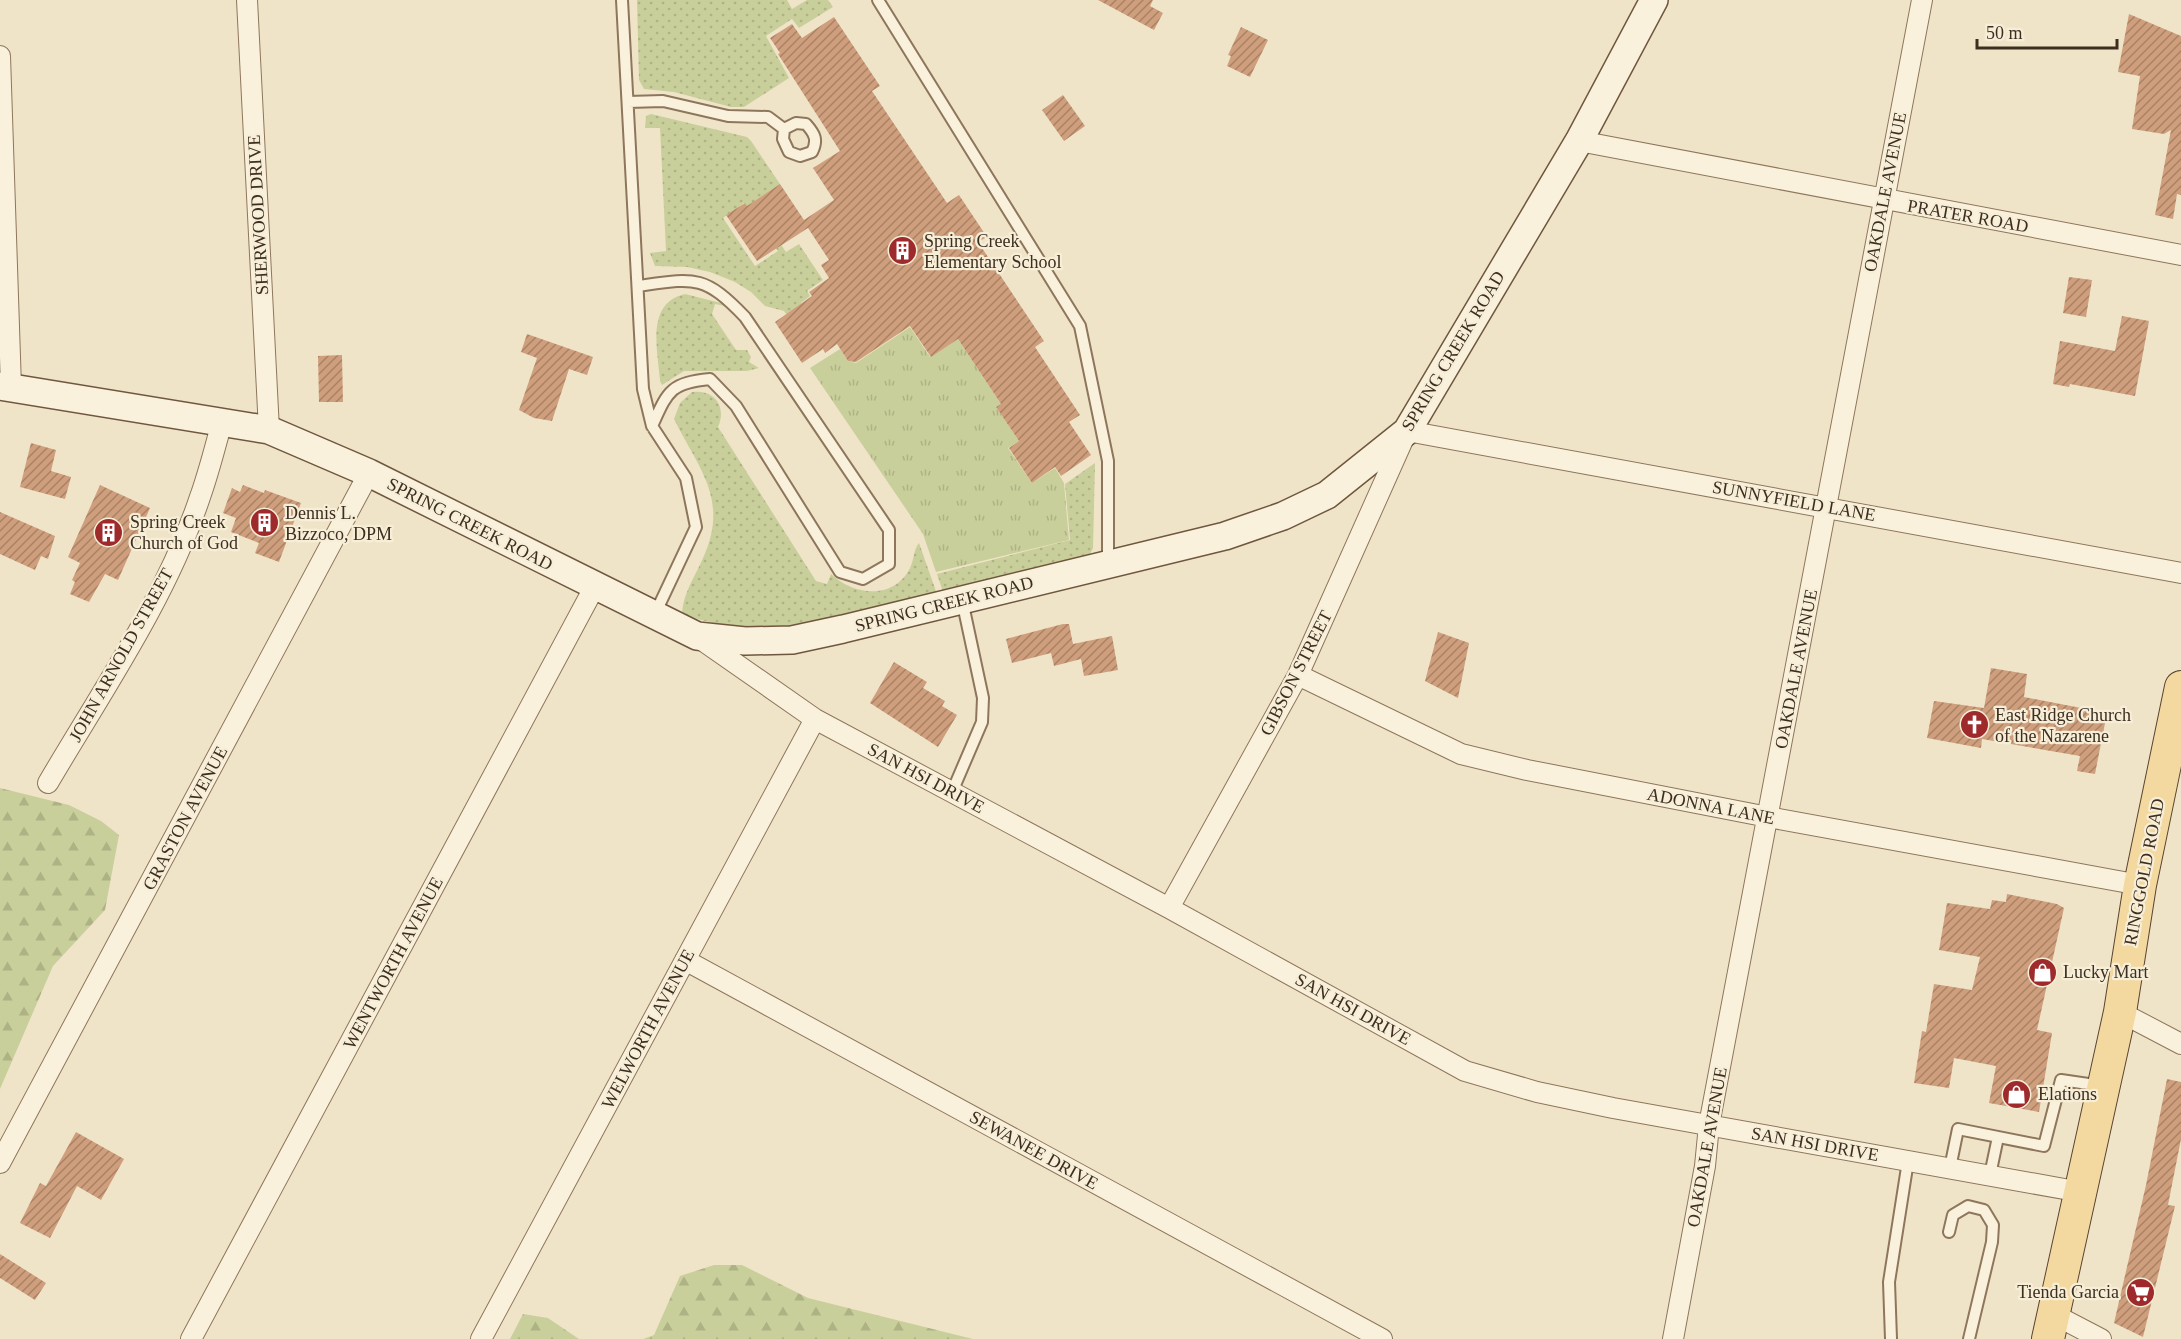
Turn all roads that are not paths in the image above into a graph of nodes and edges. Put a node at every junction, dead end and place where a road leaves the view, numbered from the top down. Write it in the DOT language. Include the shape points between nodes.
graph roads {
  1 [pos="247,0"];
  2 [pos="622,0"];
  3 [pos="878,0"];
  4 [pos="1654,0"];
  5 [pos="1922,0"];
  6 [pos="0,56"];
  7 [pos="628,102"];
  8 [pos="784,129"];
  9 [pos="1579,141"];
  10 [pos="1883,201"];
  11 [pos="2181,255"];
  12 [pos="638,286"];
  13 [pos="6,386"];
  14 [pos="222,422"];
  15 [pos="652,426"];
  16 [pos="269,430"];
  17 [pos="1407,431"];
  18 [pos="369,473"];
  19 [pos="1827,506"];
  20 [pos="1108,564"];
  21 [pos="2181,573"];
  22 [pos="595,586"];
  23 [pos="962,600"];
  24 [pos="655,615"];
  25 [pos="697,636"];
  26 [pos="1298,675"];
  27 [pos="2181,687"];
  28 [pos="815,719"];
  29 [pos="48,783"];
  30 [pos="951,792"];
  31 [pos="1768,817"];
  32 [pos="2140,885"];
  33 [pos="1169,908"];
  34 [pos="686,960"];
  35 [pos="2120,1012"];
  36 [pos="2181,1044"];
  37 [pos="2104,1086"];
  38 [pos="1709,1125"];
  39 [pos="1998,1137"];
  40 [pos="1908,1161"];
  41 [pos="0,1163"];
  42 [pos="1950,1168"];
  43 [pos="1990,1175"];
  44 [pos="2081,1192"];
  45 [pos="1949,1232"];
  46 [pos="2052,1327"];
  47 [pos="190,1339"];
  48 [pos="481,1339"];
  49 [pos="1382,1339"];
  50 [pos="1673,1339"];
  51 [pos="1891,1339"];
  52 [pos="1969,1339"];
  53 [pos="2101,1339"];
  1 -- 16 [label="street, SHERWOOD DRIVE"];
  2 -- 7 [label="lane"];
  3 -- 20 [label="lane" via="1080,326 1108,462"];
  4 -- 9 [label="street, SPRING CREEK ROAD"];
  5 -- 10 [label="street, OAKDALE AVENUE"];
  6 -- 13 [label="street"];
  7 -- 8 [label="lane" via="663,101 728,116 768,117"];
  7 -- 12 [label="lane"];
  9 -- 10 [label="street, PRATER ROAD"];
  9 -- 17 [label="street, SPRING CREEK ROAD"];
  10 -- 11 [label="street, PRATER ROAD"];
  10 -- 19 [label="street, OAKDALE AVENUE"];
  12 -- 15 [label="lane" via="643,389"];
  12 -- 15 [label="lane" via="687,279 721,291 745,316 889,530 889,564 863,579 840,572 736,406 710,380 684,382 666,396"];
  13 -- 14 [label="street, SPRING CREEK ROAD"];
  14 -- 16 [label="street, SPRING CREEK ROAD"];
  14 -- 29 [label="street, JOHN ARNOLD STREET" via="200,497 170,569"];
  15 -- 24 [label="lane" via="686,478 696,527"];
  16 -- 18 [label="street, SPRING CREEK ROAD"];
  17 -- 19 [label="street, SUNNYFIELD LANE"];
  17 -- 20 [label="street, SPRING CREEK ROAD" via="1327,495 1283,516 1225,536"];
  17 -- 26 [label="street, GIBSON STREET"];
  18 -- 22 [label="street, SPRING CREEK ROAD"];
  18 -- 41 [label="street, GRASTON AVENUE"];
  19 -- 21 [label="street, SUNNYFIELD LANE"];
  19 -- 31 [label="street, OAKDALE AVENUE"];
  20 -- 23 [label="street, SPRING CREEK ROAD"];
  22 -- 24 [label="street, SPRING CREEK ROAD"];
  22 -- 47 [label="street, WENTWORTH AVENUE"];
  23 -- 25 [label="street, SPRING CREEK ROAD" via="792,640"];
  23 -- 30 [label="lane" via="983,698 982,723"];
  24 -- 25 [label="street, SPRING CREEK ROAD"];
  25 -- 28 [label="street, SAN HSI DRIVE"];
  26 -- 31 [label="street, ADONNA LANE" via="1461,754"];
  26 -- 33 [label="street, GIBSON STREET"];
  27 -- 32 [label="main road, RINGGOLD ROAD"];
  28 -- 30 [label="street, SAN HSI DRIVE"];
  28 -- 34 [label="street, WELWORTH AVENUE"];
  30 -- 33 [label="street, SAN HSI DRIVE"];
  31 -- 32 [label="street, ADONNA LANE"];
  31 -- 38 [label="street, OAKDALE AVENUE"];
  32 -- 35 [label="main road, RINGGOLD ROAD"];
  33 -- 38 [label="street, SAN HSI DRIVE" via="1465,1071 1537,1092"];
  34 -- 48 [label="street, WELWORTH AVENUE"];
  34 -- 49 [label="street, SEWANEE DRIVE"];
  35 -- 36 [label="street"];
  35 -- 37 [label="main road, RINGGOLD ROAD"];
  37 -- 39 [label="lane" via="2061,1080 2044,1146"];
  37 -- 44 [label="main road, RINGGOLD ROAD"];
  38 -- 40 [label="street, SAN HSI DRIVE"];
  38 -- 50 [label="street, OAKDALE AVENUE"];
  39 -- 42 [label="lane" via="1959,1129"];
  39 -- 43 [label="lane"];
  40 -- 42 [label="street, SAN HSI DRIVE"];
  40 -- 51 [label="lane" via="1889,1282"];
  42 -- 43 [label="street, SAN HSI DRIVE"];
  43 -- 44 [label="street, SAN HSI DRIVE"];
  44 -- 46 [label="main road, RINGGOLD ROAD"];
  45 -- 52 [label="lane" via="1953,1215 1968,1206 1984,1209 1994,1224"];
  46 -- 53 [label="street"];
}
